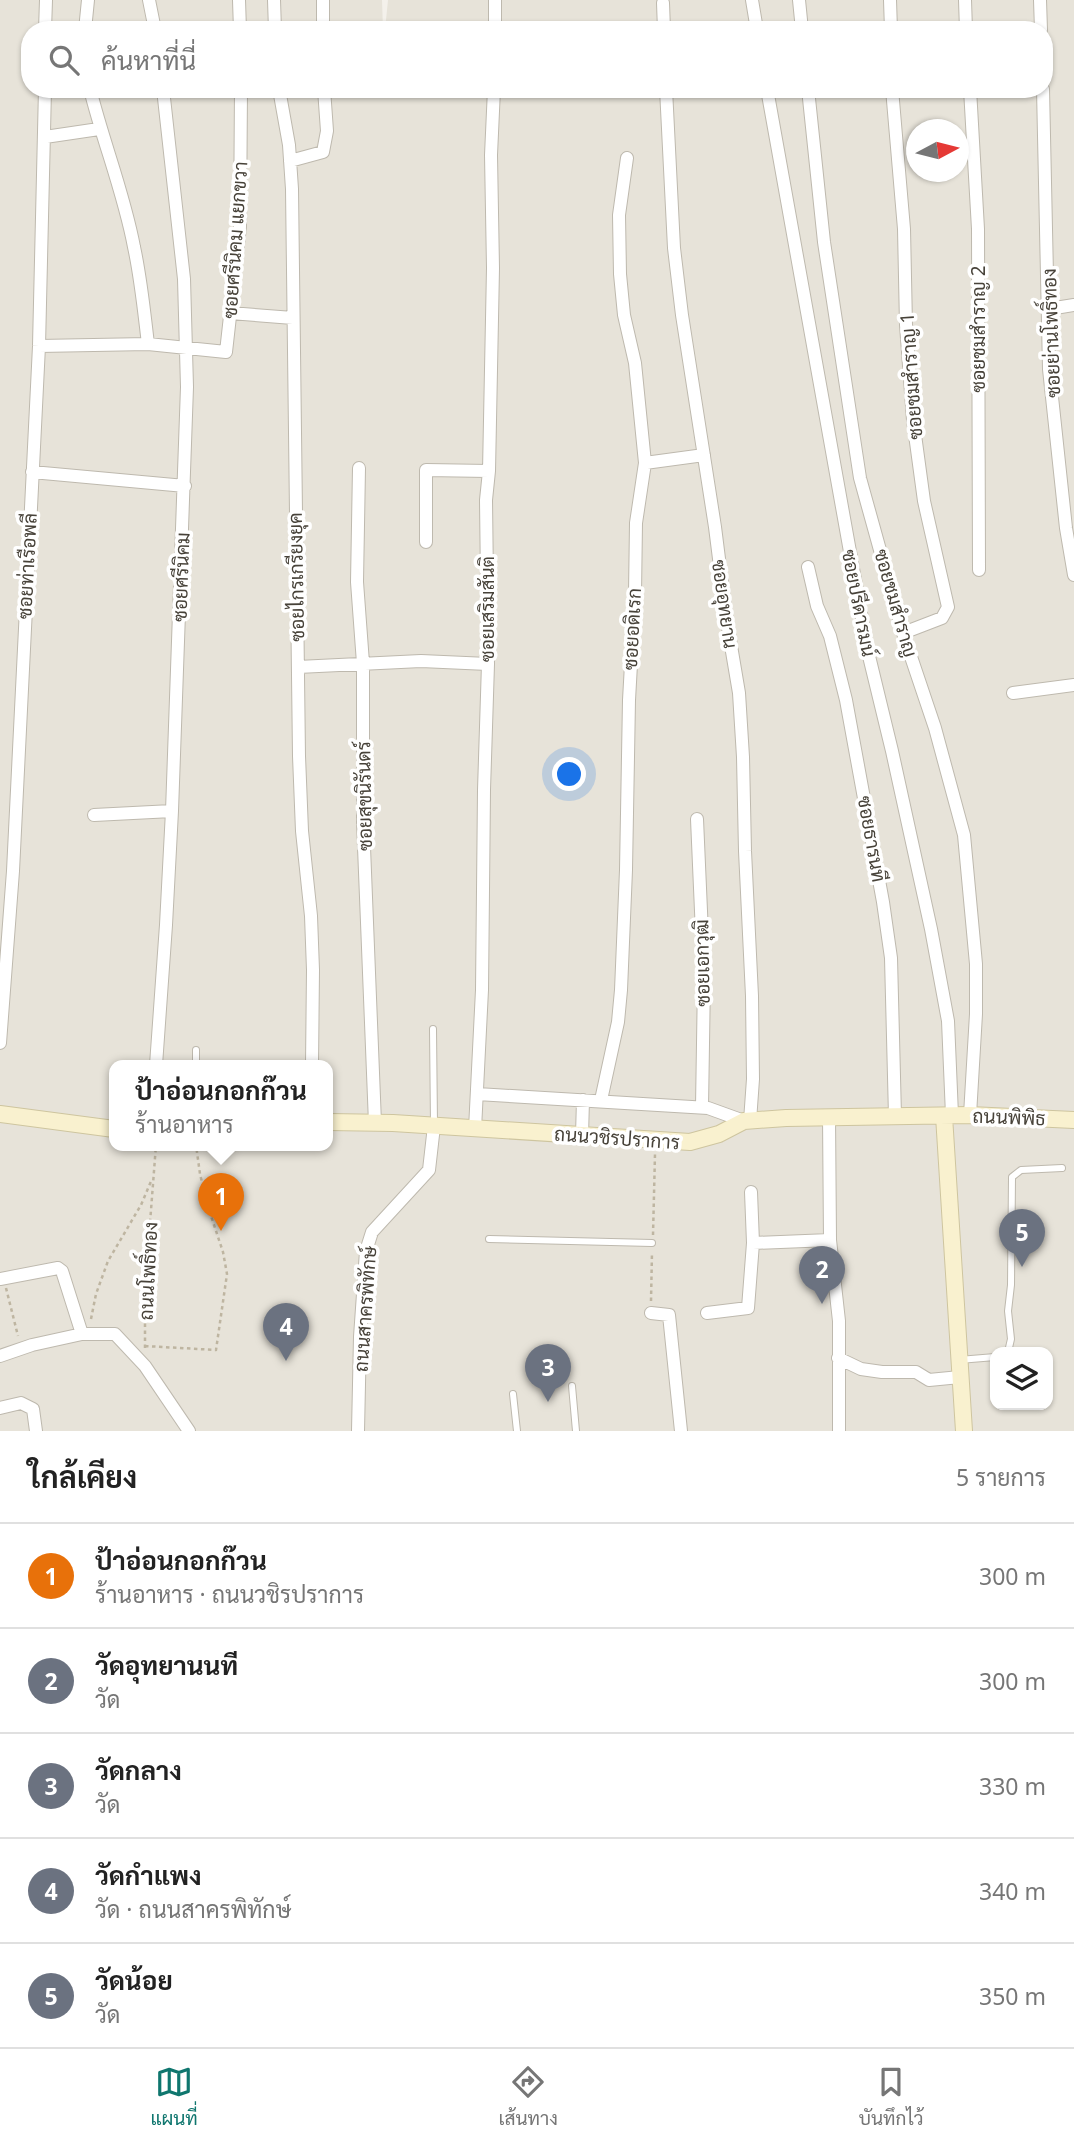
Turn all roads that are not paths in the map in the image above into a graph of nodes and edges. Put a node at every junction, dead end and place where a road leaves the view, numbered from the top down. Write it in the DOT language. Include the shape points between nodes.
graph roads {
  1 [pos="46,0"];
  2 [pos="88,0"];
  3 [pos="149,0"];
  4 [pos="239,0"];
  5 [pos="274,0"];
  6 [pos="323,0"];
  7 [pos="495,0"];
  8 [pos="752,0"];
  9 [pos="799,0"];
  10 [pos="890,0"];
  11 [pos="965,0"];
  12 [pos="1040,0"];
  13 [pos="663,4"];
  14 [pos="45,21"];
  15 [pos="86,21"];
  16 [pos="153,21"];
  17 [pos="240,21"];
  18 [pos="275,21"];
  19 [pos="323,21"];
  20 [pos="495,21"];
  21 [pos="664,21"];
  22 [pos="756,21"];
  23 [pos="801,21"];
  24 [pos="891,21"];
  25 [pos="966,21"];
  26 [pos="1041,21"];
  27 [pos="45,98"];
  28 [pos="92,98"];
  29 [pos="164,98"];
  30 [pos="241,98"];
  31 [pos="281,98"];
  32 [pos="325,98"];
  33 [pos="494,98"];
  34 [pos="666,98"];
  35 [pos="770,98"];
  36 [pos="809,98"];
  37 [pos="893,98"];
  38 [pos="971,98"];
  39 [pos="1044,98"];
  40 [pos="99,129"];
  41 [pos="45,137"];
  42 [pos="627,158"];
  43 [pos="290,161"];
  44 [pos="1074,305"];
  45 [pos="1049,309"];
  46 [pos="230,313"];
  47 [pos="293,318"];
  48 [pos="148,344"];
  49 [pos="39,346"];
  50 [pos="187,348"];
  51 [pos="704,455"];
  52 [pos="645,463"];
  53 [pos="359,468"];
  54 [pos="489,471"];
  55 [pos="32,472"];
  56 [pos="185,486"];
  57 [pos="426,542"];
  58 [pos="808,567"];
  59 [pos="979,570"];
  60 [pos="1074,575"];
  61 [pos="903,633"];
  62 [pos="363,663"];
  63 [pos="488,664"];
  64 [pos="298,667"];
  65 [pos="1074,685"];
  66 [pos="1013,694"];
  67 [pos="172,811"];
  68 [pos="94,815"];
  69 [pos="697,819"];
  70 [pos="433,1029"];
  71 [pos="0,1043"];
  72 [pos="196,1051"];
  73 [pos="156,1060"];
  74 [pos="196,1060"];
  75 [pos="312,1060"];
  76 [pos="477,1094"];
  77 [pos="583,1100"];
  78 [pos="601,1100"];
  79 [pos="702,1107"];
  80 [pos="0,1114"];
  81 [pos="970,1115"];
  82 [pos="829,1116"];
  83 [pos="895,1116"];
  84 [pos="948,1116"];
  85 [pos="1074,1120"];
  86 [pos="747,1121"];
  87 [pos="333,1122"];
  88 [pos="375,1123"];
  89 [pos="434,1126"];
  90 [pos="109,1128"];
  91 [pos="475,1129"];
  92 [pos="582,1135"];
  93 [pos="1062,1168"];
  94 [pos="751,1192"];
  95 [pos="489,1239"];
  96 [pos="830,1240"];
  97 [pos="652,1243"];
  98 [pos="753,1243"];
  99 [pos="2,1278"];
  100 [pos="651,1313"];
  101 [pos="707,1313"];
  102 [pos="85,1334"];
  103 [pos="1010,1347"];
  104 [pos="0,1356"];
  105 [pos="990,1357"];
  106 [pos="838,1358"];
  107 [pos="959,1360"];
  108 [pos="960,1377"];
  109 [pos="572,1386"];
  110 [pos="513,1394"];
  111 [pos="0,1408"];
  112 [pos="36,1431"];
  113 [pos="189,1431"];
  114 [pos="358,1431"];
  115 [pos="517,1431"];
  116 [pos="576,1431"];
  117 [pos="681,1431"];
  118 [pos="839,1431"];
  119 [pos="964,1431"];
  1 -- 14 [label="street"];
  2 -- 15 [label="street"];
  3 -- 16 [label="street"];
  4 -- 17 [label="street"];
  5 -- 18 [label="street"];
  6 -- 19 [label="street"];
  7 -- 20 [label="street"];
  8 -- 22 [label="street"];
  9 -- 23 [label="street"];
  10 -- 24 [label="street"];
  11 -- 25 [label="street"];
  12 -- 26 [label="street"];
  13 -- 21 [label="street"];
  27 -- 41 [label="street, ซอยท่าเรือพลี"];
  28 -- 40 [label="street"];
  29 -- 50 [label="street, ซอยศรีนิคม"];
  30 -- 46 [label="street, ซอยศรีนิคม แยกขวา" via="240,228"];
  31 -- 43 [label="street, ซอยไกรเกรียงยุค"];
  32 -- 43 [label="street" via="323,152"];
  33 -- 54 [label="street, ซอยเสริมสันติ"];
  34 -- 51 [label="street, ซอยอุทยาน" via="674,248"];
  35 -- 84 [label="street, ซอยปรีดารมน์" via="868,652 948,1021"];
  36 -- 61 [label="street, ซอยชมสำราญ" via="824,242 860,478"];
  37 -- 61 [label="street, ซอยชมสำราญ 1" via="913,420 924,501 948,607 943,618"];
  38 -- 59 [label="street, ซอยชมสำราญ 2" via="978,229"];
  39 -- 45 [label="street, ซอยย่านโพธิ์ทอง"];
  40 -- 41 [label="street"];
  40 -- 48 [label="street" via="134,246"];
  41 -- 49 [label="street, ซอยท่าเรือพลี"];
  42 -- 52 [label="street, ซอยอดิเรก" via="619,215 620,274"];
  43 -- 47 [label="street, ซอยไกรเกรียงยุค"];
  44 -- 45 [label="street"];
  45 -- 60 [label="street, ซอยย่านโพธิ์ทอง" via="1049,369"];
  46 -- 47 [label="street"];
  46 -- 50 [label="street, ซอยศรีนิคม แยกขวา" via="226,352"];
  47 -- 64 [label="street, ซอยไกรเกรียงยุค"];
  48 -- 49 [label="street"];
  48 -- 50 [label="street"];
  49 -- 55 [label="street, ซอยท่าเรือพลี"];
  50 -- 56 [label="street, ซอยศรีนิคม"];
  51 -- 52 [label="street"];
  51 -- 86 [label="street, ซอยอุทยาน" via="739,693 753,1009 753,1079"];
  52 -- 78 [label="street, ซอยอดิเรก" via="636,523 621,990"];
  53 -- 62 [label="street, ซอยสุขนิรันดร์" via="357,582"];
  54 -- 57 [label="street" via="426,470"];
  54 -- 63 [label="street, ซอยเสริมสันติ"];
  55 -- 56 [label="street"];
  55 -- 71 [label="street, ซอยท่าเรือพลี"];
  56 -- 67 [label="street, ซอยศรีนิคม"];
  58 -- 83 [label="street, ซอยธารนที" via="846,700 883,902 891,958"];
  61 -- 81 [label="street, ซอยชมสำราญ" via="964,835 976,964"];
  62 -- 63 [label="street"];
  62 -- 64 [label="street"];
  62 -- 88 [label="street, ซอยสุขนิรันดร์" via="363,822"];
  63 -- 76 [label="street, ซอยเสริมสันติ"];
  64 -- 75 [label="street, ซอยไกรเกรียงยุค" via="302,831 313,970"];
  65 -- 66 [label="street"];
  67 -- 68 [label="street"];
  67 -- 73 [label="street, ซอยศรีนิคม"];
  69 -- 79 [label="street, ซอยเอกวุฒิ" via="704,980"];
  70 -- 89 [label="lane"];
  72 -- 74 [label="lane"];
  76 -- 77 [label="street"];
  76 -- 91 [label="street, ซอยเสริมสันติ"];
  77 -- 78 [label="street"];
  77 -- 92 [label="street"];
  78 -- 79 [label="street"];
  79 -- 86 [label="street"];
  80 -- 90 [label="street"];
  81 -- 84 [label="street, ถนนพิพิธ"];
  81 -- 85 [label="street, ถนนพิพิธ"];
  82 -- 83 [label="street, ถนนวชิรปราการ"];
  82 -- 86 [label="street, ถนนวชิรปราการ"];
  82 -- 96 [label="street"];
  83 -- 84 [label="street, ถนนวชิรปราการ"];
  84 -- 107 [label="street"];
  86 -- 92 [label="street, ถนนวชิรปราการ" via="690,1142"];
  87 -- 88 [label="street, ถนนวชิรปราการ"];
  88 -- 89 [label="street, ถนนวชิรปราการ"];
  89 -- 91 [label="street, ถนนวชิรปราการ"];
  89 -- 114 [label="street, ถนนสาครพิทักษ์" via="429,1170 372,1232 366,1251"];
  91 -- 92 [label="street, ถนนวชิรปราการ"];
  93 -- 103 [label="lane" via="1021,1170 1012,1177"];
  94 -- 98 [label="street"];
  95 -- 97 [label="lane"];
  96 -- 98 [label="street"];
  96 -- 106 [label="street" via="839,1321"];
  98 -- 101 [label="street" via="748,1308"];
  99 -- 102 [label="street" via="58,1268"];
  100 -- 117 [label="street" via="669,1315"];
  102 -- 104 [label="street, ถนนโพธิ์ทอง"];
  102 -- 113 [label="street, ถนนโพธิ์ทอง" via="116,1334 145,1366"];
  105 -- 107 [label="lane"];
  106 -- 108 [label="street" via="861,1369 916,1372 929,1380"];
  106 -- 118 [label="street"];
  107 -- 108 [label="street"];
  108 -- 119 [label="street"];
  109 -- 116 [label="lane"];
  110 -- 115 [label="lane"];
  111 -- 112 [label="street" via="21,1403 33,1409"];
}
